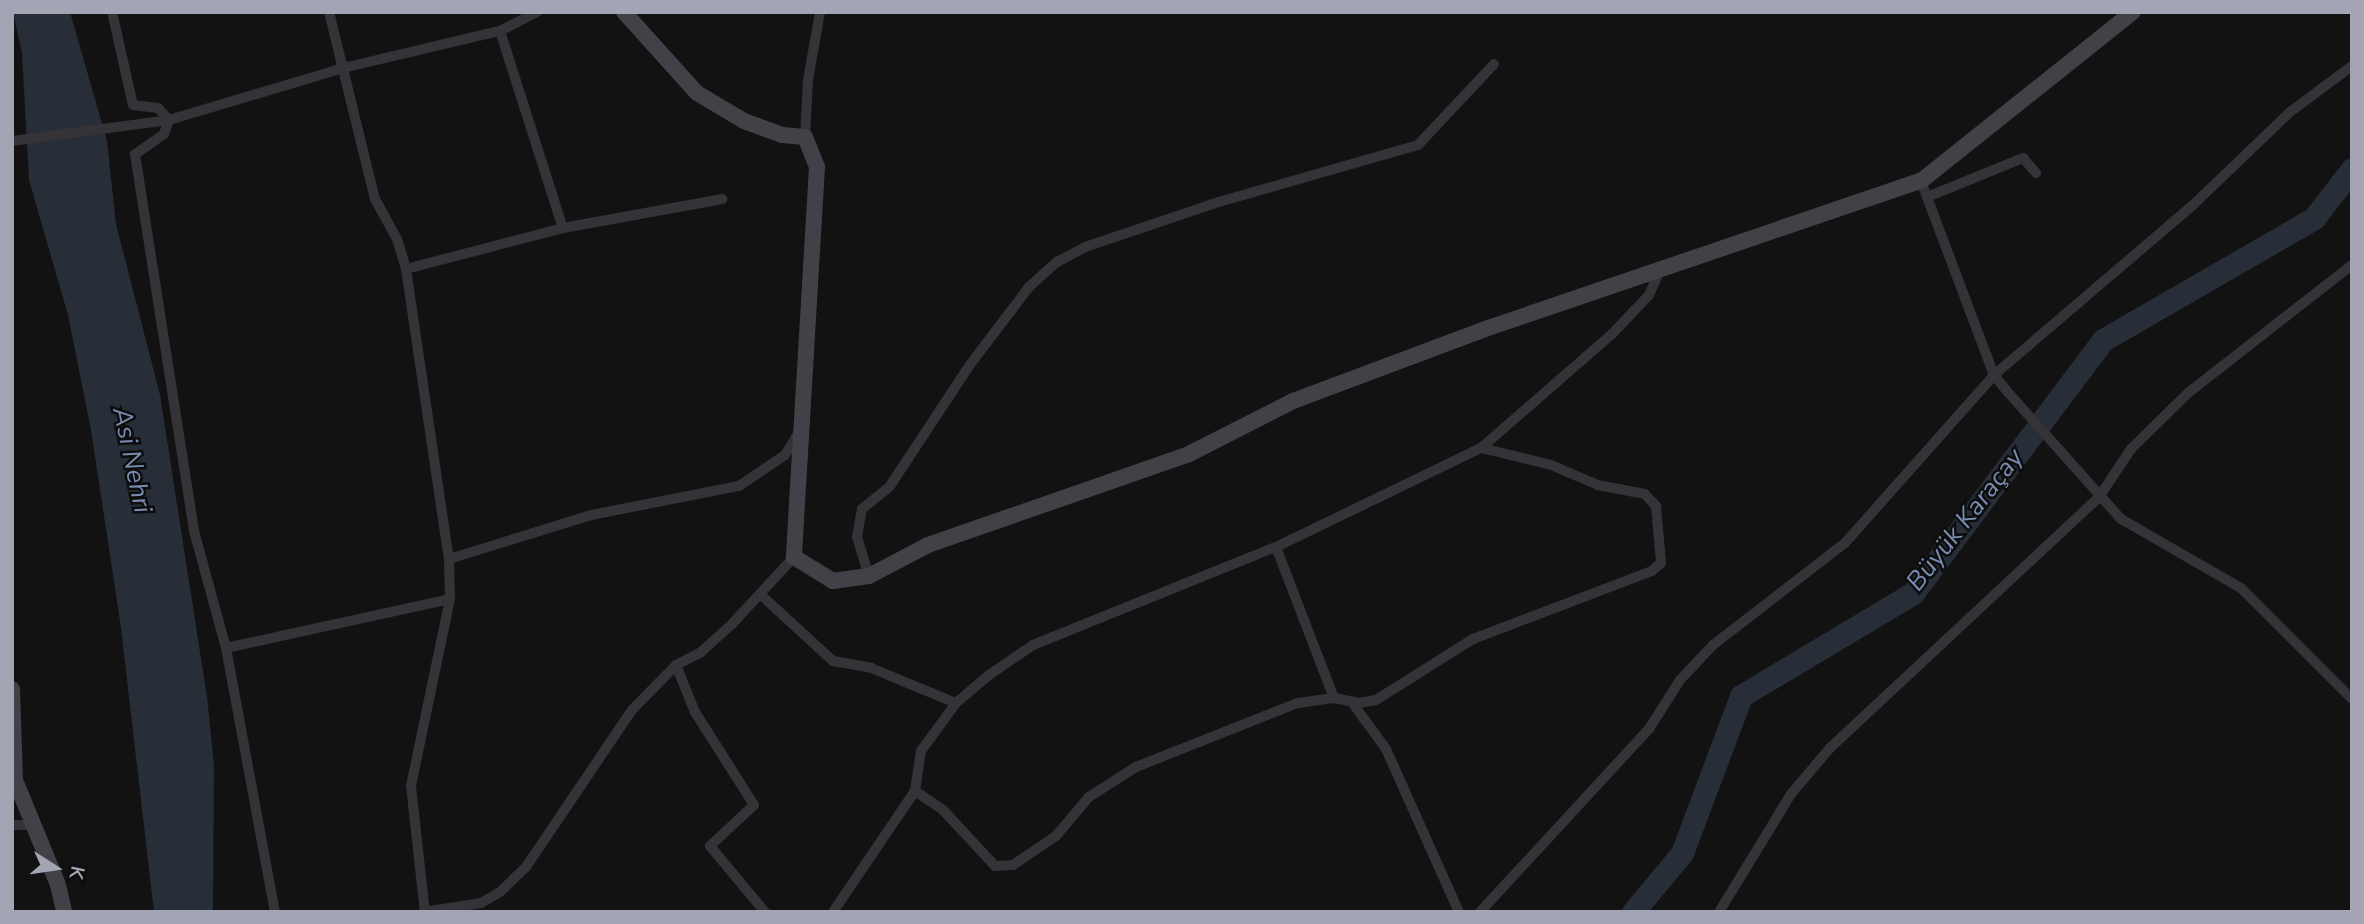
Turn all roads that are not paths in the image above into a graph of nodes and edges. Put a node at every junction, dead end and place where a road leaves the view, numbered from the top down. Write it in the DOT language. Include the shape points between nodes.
graph roads {
  1 [pos="113,12"];
  2 [pos="329,12"];
  3 [pos="537,12"];
  4 [pos="624,12"];
  5 [pos="820,12"];
  6 [pos="2133,12"];
  7 [pos="500,31"];
  8 [pos="1494,64"];
  9 [pos="2352,66"];
  10 [pos="343,68"];
  11 [pos="169,120"];
  12 [pos="805,137"];
  13 [pos="12,141"];
  14 [pos="2036,173"];
  15 [pos="1921,181"];
  16 [pos="1927,197"];
  17 [pos="722,199"];
  18 [pos="563,228"];
  19 [pos="2352,265"];
  20 [pos="1662,266"];
  21 [pos="406,269"];
  22 [pos="1994,375"];
  23 [pos="801,430"];
  24 [pos="1481,448"];
  25 [pos="2099,497"];
  26 [pos="1276,547"];
  27 [pos="794,557"];
  28 [pos="449,559"];
  29 [pos="869,576"];
  30 [pos="761,595"];
  31 [pos="450,599"];
  32 [pos="226,648"];
  33 [pos="676,665"];
  34 [pos="12,689"];
  35 [pos="1334,698"];
  36 [pos="2352,699"];
  37 [pos="1351,701"];
  38 [pos="956,703"];
  39 [pos="915,791"];
  40 [pos="12,825"];
  41 [pos="30,825"];
  42 [pos="64,912"];
  43 [pos="275,912"];
  44 [pos="424,912"];
  45 [pos="765,912"];
  46 [pos="833,912"];
  47 [pos="1459,912"];
  48 [pos="1480,912"];
  49 [pos="1719,912"];
  1 -- 11 [label="street" via="133,106 158,108"];
  2 -- 10 [label="street"];
  3 -- 7 [label="street"];
  4 -- 12 [label="street" via="696,93 744,121 782,135"];
  5 -- 12 [label="street" via="808,80"];
  6 -- 15 [label="street"];
  7 -- 10 [label="street"];
  7 -- 18 [label="street"];
  8 -- 29 [label="street" via="1418,145 1219,202 1085,247 1057,262 1029,287 969,366 890,486 862,509 857,537"];
  9 -- 22 [label="street" via="2290,112 2193,205"];
  10 -- 11 [label="street"];
  10 -- 21 [label="street" via="374,199 397,239"];
  11 -- 13 [label="street"];
  11 -- 32 [label="street" via="163,134 135,154 194,531"];
  12 -- 23 [label="street" via="817,167"];
  14 -- 16 [label="street" via="2023,158"];
  15 -- 16 [label="street"];
  15 -- 20 [label="street"];
  16 -- 22 [label="street"];
  17 -- 18 [label="street"];
  18 -- 21 [label="street"];
  19 -- 25 [label="street" via="2188,393 2131,449"];
  20 -- 24 [label="street" via="1649,295 1612,334"];
  20 -- 29 [label="street" via="1293,401 1189,454 928,545"];
  21 -- 28 [label="street"];
  22 -- 25 [label="street"];
  22 -- 48 [label="street" via="1844,544 1713,645 1680,680 1649,729"];
  23 -- 27 [label="street"];
  23 -- 28 [label="street" via="785,455 739,486 591,515"];
  24 -- 26 [label="street"];
  24 -- 37 [label="street" via="1551,465 1598,485 1645,494 1656,506 1661,563 1652,571 1473,639 1376,700"];
  25 -- 36 [label="street" via="2121,519 2241,588"];
  25 -- 49 [label="street" via="1830,748 1791,794"];
  26 -- 35 [label="street"];
  26 -- 38 [label="street" via="1033,645"];
  27 -- 29 [label="street" via="833,581"];
  27 -- 30 [label="street"];
  28 -- 31 [label="street"];
  30 -- 33 [label="street" via="701,652"];
  30 -- 38 [label="street" via="833,661 871,668"];
  31 -- 32 [label="street"];
  31 -- 44 [label="street" via="411,786"];
  32 -- 43 [label="street"];
  33 -- 44 [label="street" via="632,710 526,867 481,904"];
  33 -- 45 [label="street" via="695,712 754,805 710,846"];
  34 -- 41 [label="street" via="15,780"];
  35 -- 37 [label="street"];
  35 -- 39 [label="street" via="1298,703 1136,767 1089,797 1056,836 1013,865 995,866 943,810"];
  37 -- 47 [label="street" via="1386,749"];
  38 -- 39 [label="street" via="921,751"];
  39 -- 46 [label="street"];
  40 -- 41 [label="street"];
  41 -- 42 [label="street" via="55,876"];
}
